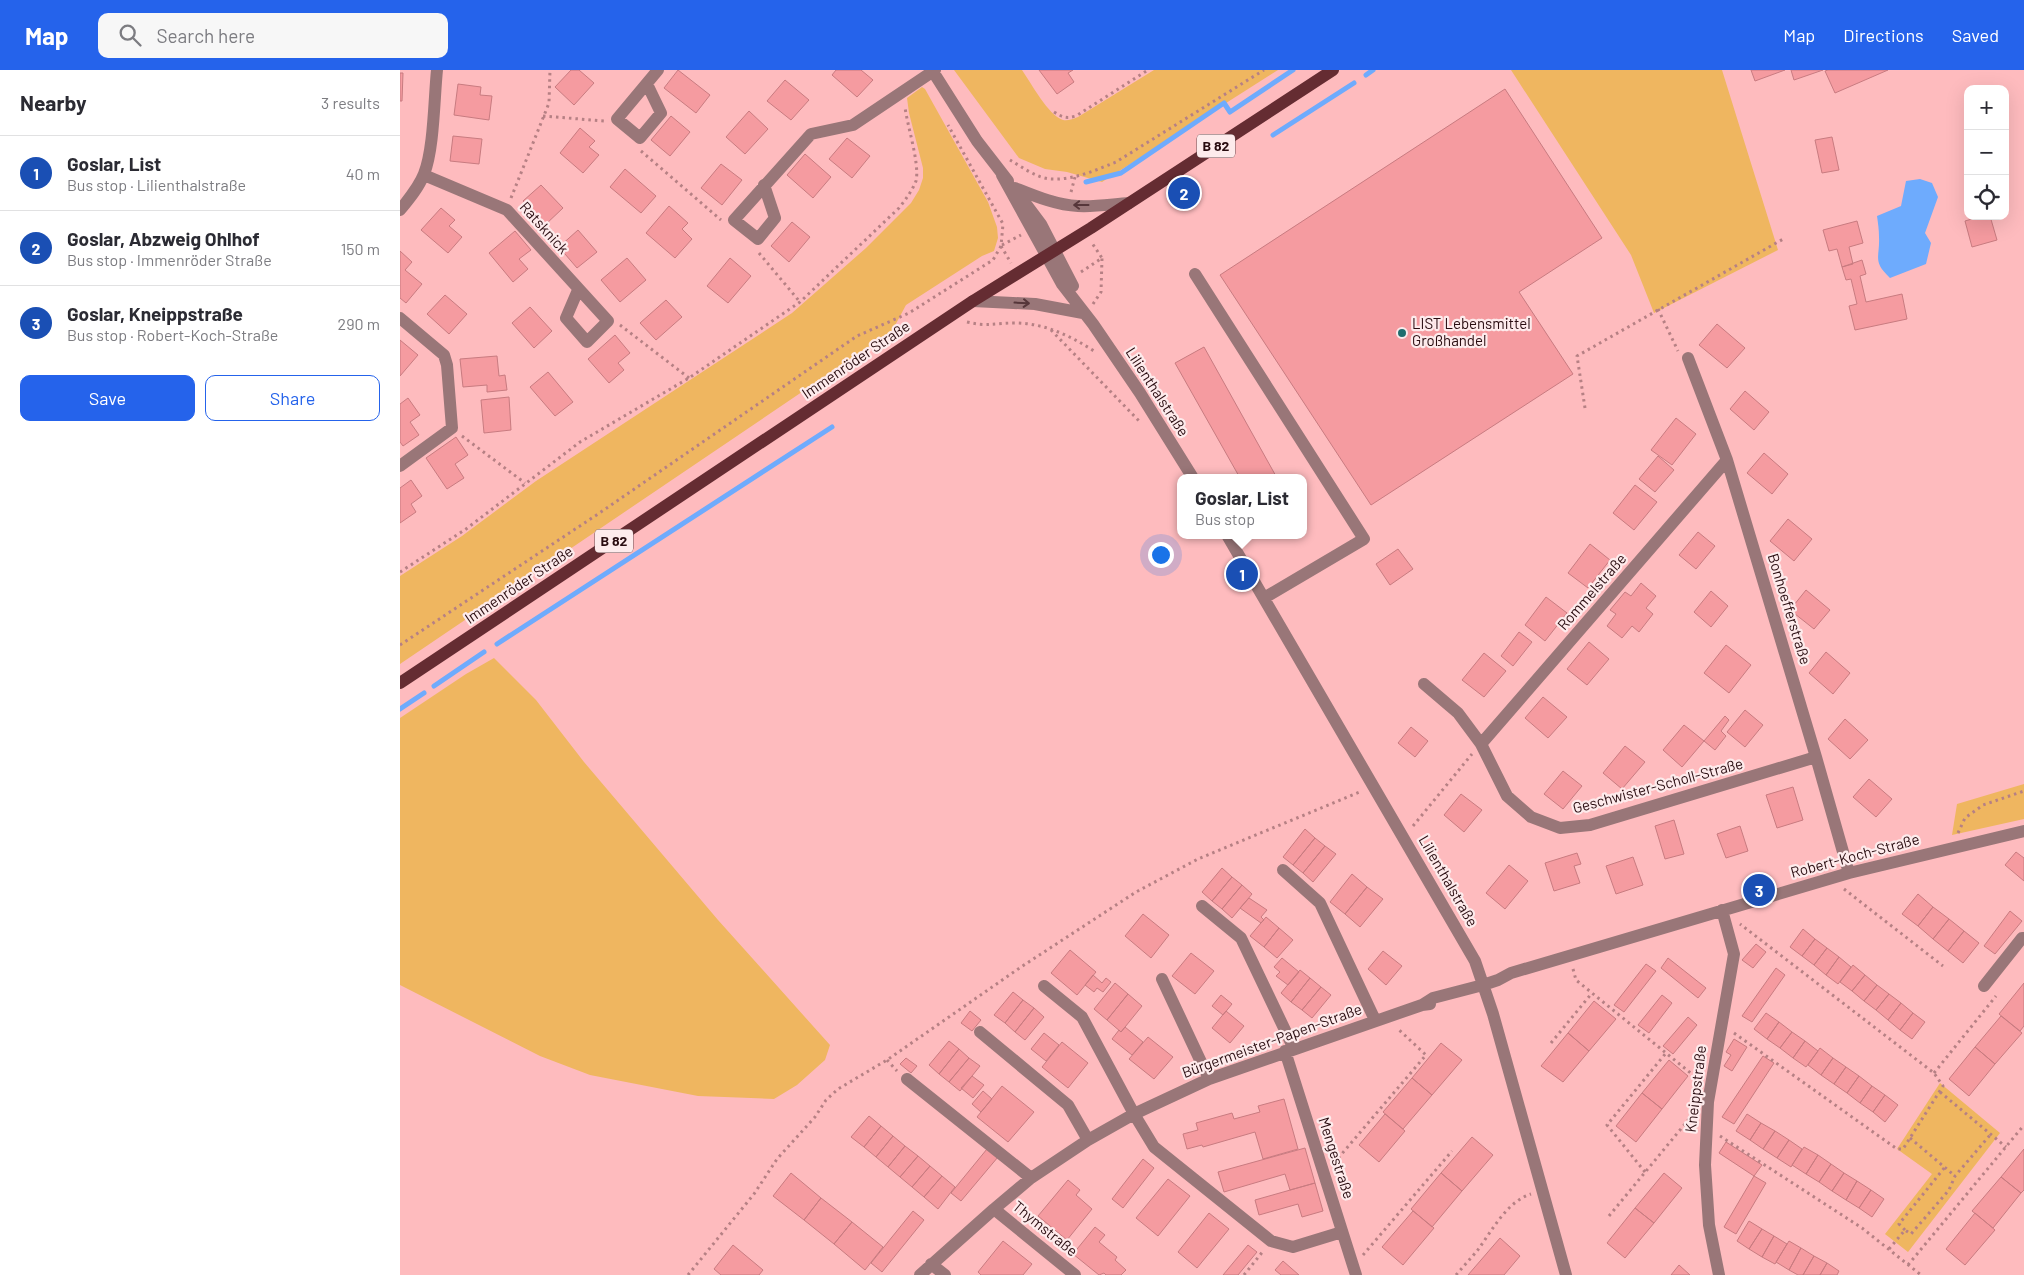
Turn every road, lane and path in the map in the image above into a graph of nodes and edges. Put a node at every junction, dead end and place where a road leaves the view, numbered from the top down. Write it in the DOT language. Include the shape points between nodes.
graph roads {
  1 [pos="437,70"];
  2 [pos="550,70"];
  3 [pos="658,70"];
  4 [pos="933,70"];
  5 [pos="1148,70"];
  6 [pos="1264,70"];
  7 [pos="1333,70"];
  8 [pos="647,84"];
  9 [pos="902,90"];
  10 [pos="1054,112"];
  11 [pos="543,116"];
  12 [pos="617,119"];
  13 [pos="947,123"];
  14 [pos="640,138"];
  15 [pos="1004,156"];
  16 [pos="424,175"];
  17 [pos="1002,175"];
  18 [pos="764,185"];
  19 [pos="1015,188"];
  20 [pos="1129,203"];
  21 [pos="400,210"];
  22 [pos="506,210"];
  23 [pos="734,220"];
  24 [pos="1785,238"];
  25 [pos="758,239"];
  26 [pos="1050,253"];
  27 [pos="1102,258"];
  28 [pos="1195,274"];
  29 [pos="578,290"];
  30 [pos="973,301"];
  31 [pos="800,302"];
  32 [pos="1658,309"];
  33 [pos="1085,312"];
  34 [pos="949,317"];
  35 [pos="400,318"];
  36 [pos="608,321"];
  37 [pos="1051,330"];
  38 [pos="1114,355"];
  39 [pos="1688,358"];
  40 [pos="689,378"];
  41 [pos="1584,408"];
  42 [pos="1143,426"];
  43 [pos="452,428"];
  44 [pos="1727,460"];
  45 [pos="400,465"];
  46 [pos="1191,474"];
  47 [pos="525,483"];
  48 [pos="1229,539"];
  49 [pos="400,572"];
  50 [pos="1264,598"];
  51 [pos="400,645"];
  52 [pos="400,683"];
  53 [pos="1424,684"];
  54 [pos="1481,744"];
  55 [pos="1816,757"];
  56 [pos="1374,786"];
  57 [pos="2024,791"];
  58 [pos="1412,827"];
  59 [pos="2024,831"];
  60 [pos="1954,847"];
  61 [pos="1283,870"];
  62 [pos="1849,873"];
  63 [pos="1832,879"];
  64 [pos="1202,906"];
  65 [pos="1722,910"];
  66 [pos="2024,938"];
  67 [pos="1570,956"];
  68 [pos="1943,966"];
  69 [pos="1162,979"];
  70 [pos="1483,985"];
  71 [pos="1044,986"];
  72 [pos="1984,986"];
  73 [pos="2000,991"];
  74 [pos="1592,993"];
  75 [pos="1380,1019"];
  76 [pos="1722,1024"];
  77 [pos="980,1032"];
  78 [pos="1551,1042"];
  79 [pos="1289,1050"];
  80 [pos="1666,1052"];
  81 [pos="1934,1073"];
  82 [pos="907,1079"];
  83 [pos="1209,1079"];
  84 [pos="1710,1088"];
  85 [pos="1940,1092"];
  86 [pos="1708,1102"];
  87 [pos="1134,1114"];
  88 [pos="2024,1125"];
  89 [pos="1707,1128"];
  90 [pos="1991,1134"];
  91 [pos="1910,1138"];
  92 [pos="1088,1140"];
  93 [pos="2006,1147"];
  94 [pos="1452,1151"];
  95 [pos="1945,1167"];
  96 [pos="1645,1172"];
  97 [pos="1324,1175"];
  98 [pos="1956,1176"];
  99 [pos="1031,1178"];
  100 [pos="1543,1190"];
  101 [pos="994,1209"];
  102 [pos="1609,1216"];
  103 [pos="1905,1230"];
  104 [pos="1342,1232"];
  105 [pos="1272,1241"];
  106 [pos="1889,1250"];
  107 [pos="931,1264"];
  108 [pos="1908,1265"];
  109 [pos="1354,1271"];
  110 [pos="688,1275"];
  111 [pos="920,1275"];
  112 [pos="945,1275"];
  113 [pos="1075,1275"];
  114 [pos="1244,1275"];
  115 [pos="1456,1275"];
  116 [pos="1566,1275"];
  117 [pos="1719,1275"];
  118 [pos="1921,1275"];
  1 -- 16 [label="street" via="429,159"];
  2 -- 11 [label="path" via="549,103"];
  3 -- 8 [label="street"];
  4 -- 9 [label="street"];
  4 -- 17 [label="street"];
  5 -- 10 [label="path" via="1076,116 1062,117"];
  6 -- 15 [label="path" via="1116,162 1075,177 1051,179 1030,172"];
  7 -- 20 [label="main road, Immenröder Straße / B 82"];
  8 -- 12 [label="street"];
  8 -- 14 [label="street" via="661,113"];
  9 -- 18 [label="street" via="853,125 811,134"];
  9 -- 31 [label="path" via="916,164 916,179 911,192 899,208"];
  11 -- 12 [label="path"];
  11 -- 22 [label="path"];
  12 -- 14 [label="street"];
  13 -- 51 [label="path" via="1003,224 1001,246 992,260 909,313 857,336"];
  14 -- 23 [label="path" via="637,148 722,220"];
  16 -- 21 [label="street"];
  16 -- 22 [label="street, Ratsknick"];
  17 -- 19 [label="street"];
  17 -- 26 [label="street"];
  18 -- 23 [label="street"];
  18 -- 25 [label="street" via="776,218"];
  20 -- 19 [label="street, one-way" via="1068,205"];
  19 -- 26 [label="street" via="1041,224"];
  20 -- 26 [label="main road, Immenröder Straße / B 82"];
  22 -- 29 [label="street, Ratsknick"];
  23 -- 25 [label="street"];
  24 -- 32 [label="path"];
  25 -- 31 [label="path" via="756,250"];
  26 -- 30 [label="main road, Immenröder Straße / B 82"];
  26 -- 33 [label="street, Lilienthalstraße" via="1062,284"];
  27 -- 33 [label="path" via="1102,292"];
  28 -- 50 [label="street" via="1364,539"];
  29 -- 36 [label="street, Ratsknick"];
  29 -- 36 [label="street" via="566,318 587,342"];
  30 -- 33 [label="street, one-way" via="1035,304"];
  30 -- 34 [label="main road, Immenröder Straße / B 82"];
  31 -- 40 [label="path"];
  32 -- 39 [label="path" via="1679,353"];
  32 -- 41 [label="path" via="1577,356"];
  33 -- 38 [label="street, Lilienthalstraße"];
  34 -- 37 [label="path" via="984,326 1032,324"];
  34 -- 52 [label="main road, Immenröder Straße / B 82"];
  35 -- 43 [label="street" via="444,355"];
  36 -- 40 [label="path" via="618,323"];
  37 -- 38 [label="path" via="1072,337 1098,354"];
  37 -- 42 [label="path"];
  38 -- 46 [label="street, Lilienthalstraße"];
  39 -- 44 [label="street, Bonhoefferstraße"];
  40 -- 47 [label="path" via="580,442"];
  43 -- 45 [label="street"];
  43 -- 47 [label="path"];
  44 -- 54 [label="street, Rommelstraße"];
  44 -- 55 [label="street, Bonhoefferstraße"];
  47 -- 49 [label="path" via="466,530"];
  48 -- 50 [label="street, Lilienthalstraße"];
  50 -- 56 [label="street, Lilienthalstraße"];
  53 -- 54 [label="street, Geschwister-Scholl-Straße" via="1458,713"];
  54 -- 55 [label="street, Geschwister-Scholl-Straße" via="1507,796 1531,817 1560,828 1590,825"];
  54 -- 58 [label="path"];
  55 -- 62 [label="street, Bonhoefferstraße"];
  56 -- 70 [label="street, Lilienthalstraße" via="1472,954"];
  56 -- 110 [label="path" via="1198,859 1136,892 887,1060 838,1088 777,1159 754,1194"];
  57 -- 60 [label="path" via="1983,805 1965,818"];
  59 -- 60 [label="street, Robert-Koch-Straße"];
  60 -- 62 [label="street, Robert-Koch-Straße"];
  61 -- 75 [label="street" via="1320,903"];
  62 -- 63 [label="street, Robert-Koch-Straße"];
  63 -- 65 [label="street, Robert-Koch-Straße"];
  63 -- 68 [label="path"];
  64 -- 79 [label="street, Mengestraße" via="1241,938"];
  65 -- 67 [label="street, Robert-Koch-Straße"];
  65 -- 76 [label="street, Kneippstraße" via="1734,954"];
  65 -- 81 [label="path"];
  66 -- 72 [label="street"];
  67 -- 70 [label="street, Robert-Koch-Straße" via="1538,971"];
  67 -- 74 [label="path" via="1576,980"];
  69 -- 83 [label="street"];
  70 -- 75 [label="street, Bürgermeister-Papen-Straße" via="1433,998"];
  70 -- 100 [label="street, Lilienthalstraße"];
  71 -- 87 [label="street" via="1082,1017"];
  73 -- 81 [label="path"];
  74 -- 78 [label="path"];
  74 -- 80 [label="path"];
  75 -- 79 [label="street, Bürgermeister-Papen-Straße"];
  75 -- 97 [label="path" via="1426,1055"];
  76 -- 84 [label="street, Kneippstraße"];
  76 -- 91 [label="path" via="1897,1149 1903,1150"];
  77 -- 92 [label="street" via="1068,1105"];
  79 -- 83 [label="street, Bürgermeister-Papen-Straße"];
  79 -- 97 [label="street, Mengestraße"];
  80 -- 84 [label="path"];
  80 -- 96 [label="path" via="1606,1125"];
  81 -- 85 [label="path" via="1943,1086"];
  82 -- 99 [label="street"];
  83 -- 87 [label="street, Bürgermeister-Papen-Straße"];
  84 -- 86 [label="street, Kneippstraße"];
  85 -- 90 [label="path"];
  85 -- 91 [label="path"];
  86 -- 89 [label="street, Kneippstraße"];
  86 -- 102 [label="path" via="1698,1109"];
  87 -- 92 [label="street, Bürgermeister-Papen-Straße"];
  87 -- 105 [label="street" via="1154,1147"];
  88 -- 93 [label="path"];
  89 -- 106 [label="path" via="1862,1228"];
  89 -- 117 [label="street, Kneippstraße" via="1705,1165 1710,1225"];
  90 -- 93 [label="path"];
  90 -- 98 [label="path"];
  91 -- 95 [label="path"];
  92 -- 99 [label="street, Bürgermeister-Papen-Straße"];
  93 -- 108 [label="path"];
  94 -- 109 [label="path"];
  95 -- 98 [label="path"];
  95 -- 103 [label="path" via="1899,1224"];
  97 -- 104 [label="street, Mengestraße"];
  98 -- 103 [label="path" via="1949,1190 1911,1234"];
  99 -- 101 [label="street, Bürgermeister-Papen-Straße"];
  100 -- 115 [label="path" via="1523,1196 1502,1216"];
  100 -- 116 [label="street, Lilienthalstraße"];
  101 -- 107 [label="street, Bürgermeister-Papen-Straße"];
  101 -- 113 [label="street, Thymstraße"];
  103 -- 106 [label="path"];
  104 -- 105 [label="street" via="1293,1247"];
  104 -- 109 [label="street, Mengestraße"];
  105 -- 114 [label="path"];
  106 -- 108 [label="path"];
  107 -- 111 [label="street, Bürgermeister-Papen-Straße"];
  107 -- 112 [label="street"];
  108 -- 118 [label="path"];
}
